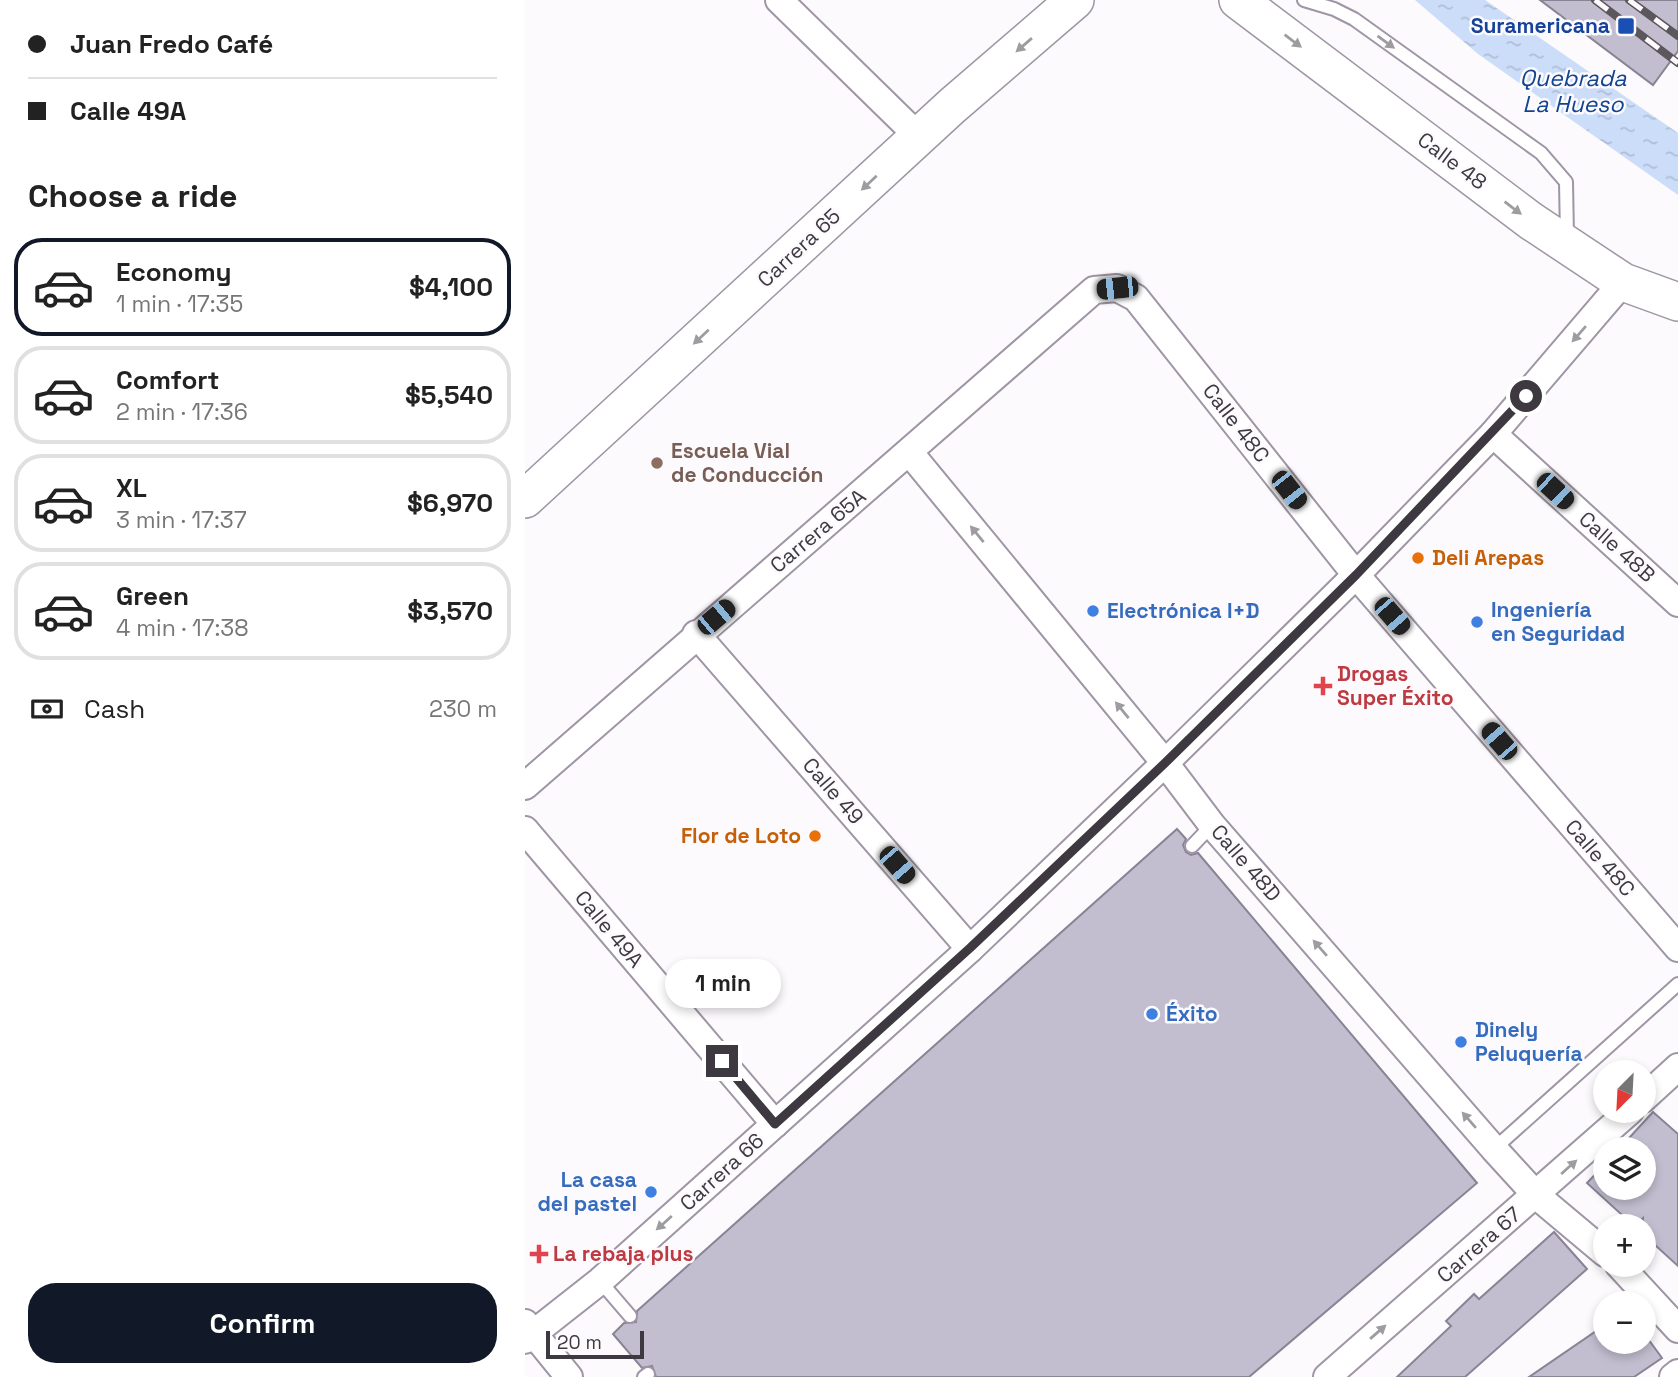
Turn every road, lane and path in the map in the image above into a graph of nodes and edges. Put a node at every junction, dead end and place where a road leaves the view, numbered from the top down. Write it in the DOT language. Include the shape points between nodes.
graph roads {
  1 [pos="779,0"];
  2 [pos="1075,0"];
  3 [pos="1238,0"];
  4 [pos="1304,0"];
  5 [pos="919,137"];
  6 [pos="1567,244"];
  7 [pos="1623,282"];
  8 [pos="1117,288"];
  9 [pos="1678,302"];
  10 [pos="1493,434"];
  11 [pos="910,453"];
  12 [pos="525,499"];
  13 [pos="1356,575"];
  14 [pos="1678,603"];
  15 [pos="696,634"];
  16 [pos="1165,763"];
  17 [pos="525,786"];
  18 [pos="1212,825"];
  19 [pos="525,830"];
  20 [pos="1192,846"];
  21 [pos="1678,947"];
  22 [pos="970,948"];
  23 [pos="1678,984"];
  24 [pos="1678,1068"];
  25 [pos="1656,1087"];
  26 [pos="775,1124"];
  27 [pos="1616,1124"];
  28 [pos="1494,1149"];
  29 [pos="1537,1196"];
  30 [pos="1593,1243"];
  31 [pos="1630,1277"];
  32 [pos="600,1282"];
  33 [pos="630,1317"];
  34 [pos="1678,1329"];
  35 [pos="528,1332"];
  36 [pos="1678,1373"];
  37 [pos="569,1377"];
  38 [pos="1327,1377"];
  39 [pos="1673,1377"];
  1 -- 5 [label="street"];
  2 -- 5 [label="main road, Carrera 65, one-way"];
  3 -- 6 [label="main road, Calle 48, one-way"];
  4 -- 6 [label="lane, one-way" via="1354,19 1555,166 1566,182"];
  5 -- 12 [label="main road, Carrera 65, one-way"];
  6 -- 7 [label="main road, Calle 48"];
  7 -- 9 [label="main road, Calle 48"];
  7 -- 10 [label="street, Carrera 66, one-way"];
  8 -- 11 [label="street, Carrera 65A" via="1094,290"];
  8 -- 13 [label="street, Calle 48C" via="1136,298"];
  10 -- 13 [label="street, Carrera 66"];
  10 -- 14 [label="street, Calle 48B"];
  11 -- 15 [label="street, Carrera 65A"];
  16 -- 11 [label="street, Calle 48D, one-way"];
  13 -- 16 [label="street, Carrera 66"];
  13 -- 21 [label="street, Calle 48C"];
  15 -- 17 [label="street, Carrera 65A"];
  15 -- 22 [label="street, Calle 49"];
  16 -- 18 [label="street, Calle 48D"];
  16 -- 22 [label="street, Carrera 66"];
  18 -- 20 [label="lane"];
  28 -- 18 [label="street, Calle 48D, one-way"];
  19 -- 26 [label="street, Calle 49A"];
  22 -- 26 [label="street, Carrera 66"];
  23 -- 28 [label="lane"];
  24 -- 25 [label="street"];
  26 -- 32 [label="street, Carrera 66, one-way"];
  29 -- 27 [label="street, Carrera 67, one-way"];
  28 -- 29 [label="street, Calle 48D"];
  29 -- 30 [label="street, Calle 48D"];
  38 -- 29 [label="street, Carrera 67, one-way"];
  31 -- 34 [label="street"];
  32 -- 33 [label="lane"];
  32 -- 35 [label="street, Carrera 66"];
  35 -- 37 [label="street"];
  36 -- 39 [label="street"];
}
